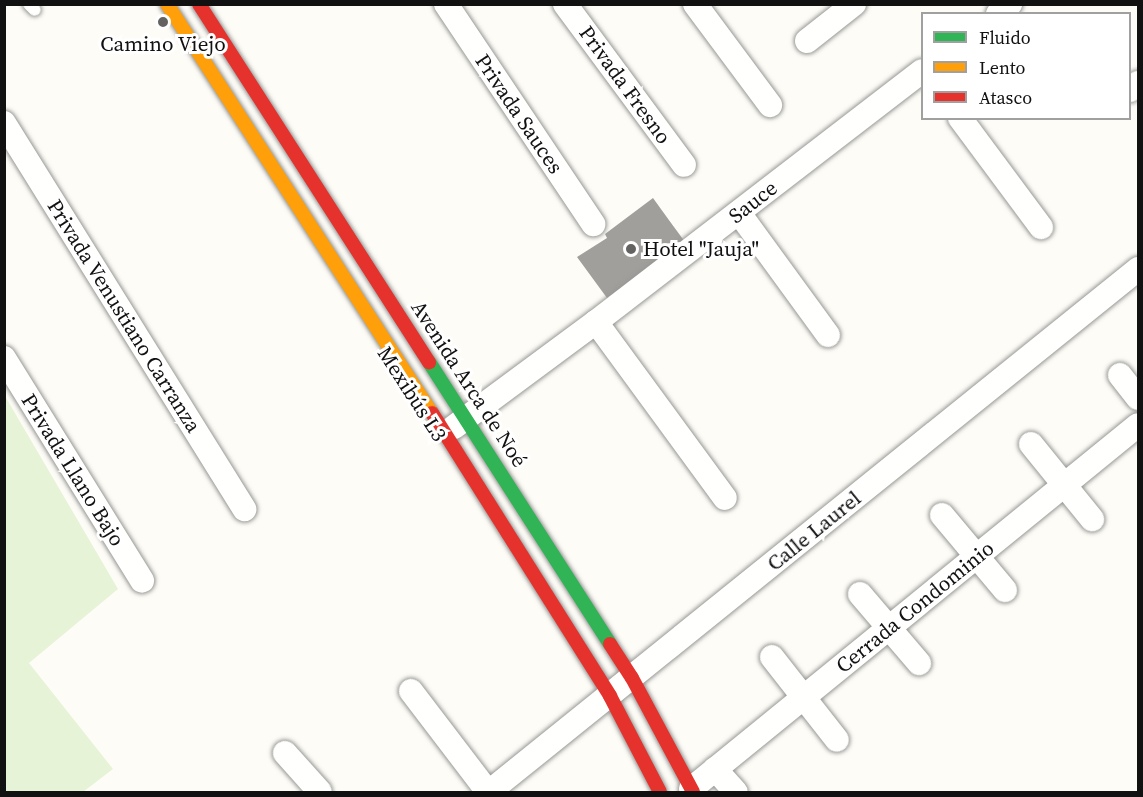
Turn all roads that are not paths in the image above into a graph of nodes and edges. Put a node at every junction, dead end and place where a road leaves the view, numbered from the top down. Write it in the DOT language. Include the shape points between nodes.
graph roads {
  1 [pos="158,4"];
  2 [pos="167,4"];
  3 [pos="199,4"];
  4 [pos="208,4"];
  5 [pos="446,4"];
  6 [pos="566,4"];
  7 [pos="695,4"];
  8 [pos="854,4"];
  9 [pos="807,41"];
  10 [pos="921,73"];
  11 [pos="770,105"];
  12 [pos="961,120"];
  13 [pos="4,123"];
  14 [pos="684,165"];
  15 [pos="739,213"];
  16 [pos="593,224"];
  17 [pos="1041,227"];
  18 [pos="1138,269"];
  19 [pos="403,319"];
  20 [pos="596,322"];
  21 [pos="381,334"];
  22 [pos="828,335"];
  23 [pos="4,358"];
  24 [pos="1120,375"];
  25 [pos="1138,398"];
  26 [pos="470,416"];
  27 [pos="1138,424"];
  28 [pos="445,433"];
  29 [pos="1031,444"];
  30 [pos="1064,485"];
  31 [pos="725,498"];
  32 [pos="244,508"];
  33 [pos="942,515"];
  34 [pos="1092,519"];
  35 [pos="976,557"];
  36 [pos="142,581"];
  37 [pos="1005,590"];
  38 [pos="860,594"];
  39 [pos="889,628"];
  40 [pos="772,657"];
  41 [pos="919,663"];
  42 [pos="634,676"];
  43 [pos="411,691"];
  44 [pos="804,697"];
  45 [pos="607,698"];
  46 [pos="837,740"];
  47 [pos="285,753"];
  48 [pos="699,785"];
  49 [pos="321,792"];
  50 [pos="488,792"];
  51 [pos="652,792"];
  52 [pos="660,792"];
  53 [pos="736,792"];
  1 -- 45 [label="lane, Mexibús L3"];
  2 -- 21 [label="main road"];
  3 -- 19 [label="main road, Avenida Arca de Noé"];
  4 -- 26 [label="lane, Mexibús L3"];
  5 -- 16 [label="street, Privada Sauces"];
  6 -- 14 [label="street, Privada Fresno"];
  7 -- 11 [label="street"];
  8 -- 9 [label="street"];
  10 -- 15 [label="street, Sauce"];
  12 -- 17 [label="street"];
  13 -- 32 [label="street, Privada Venustiano Carranza"];
  15 -- 20 [label="street, Sauce"];
  15 -- 22 [label="street"];
  18 -- 42 [label="street, Calle Laurel"];
  19 -- 21 [label="main road"];
  19 -- 26 [label="main road, Avenida Arca de Noé"];
  20 -- 26 [label="street, Sauce"];
  20 -- 31 [label="street"];
  21 -- 28 [label="main road"];
  23 -- 36 [label="street, Privada Llano Bajo"];
  24 -- 25 [label="street"];
  26 -- 28 [label="street, Sauce"];
  26 -- 42 [label="main road, Avenida Arca de Noé"];
  27 -- 30 [label="street, Cerrada Condominio"];
  28 -- 45 [label="main road"];
  29 -- 30 [label="street"];
  30 -- 34 [label="street"];
  30 -- 35 [label="street, Cerrada Condominio"];
  33 -- 35 [label="street"];
  35 -- 37 [label="street"];
  35 -- 39 [label="street, Cerrada Condominio"];
  38 -- 39 [label="street"];
  39 -- 41 [label="street"];
  39 -- 44 [label="street, Cerrada Condominio"];
  40 -- 44 [label="street"];
  42 -- 45 [label="street, Calle Laurel"];
  42 -- 48 [label="main road, Avenida Arca de Noé"];
  43 -- 50 [label="street"];
  44 -- 46 [label="street"];
  44 -- 48 [label="street, Cerrada Condominio"];
  45 -- 50 [label="street, Calle Laurel"];
  45 -- 51 [label="lane, Mexibús L3"];
  45 -- 52 [label="main road"];
  47 -- 49 [label="street"];
  48 -- 53 [label="street"];
}
